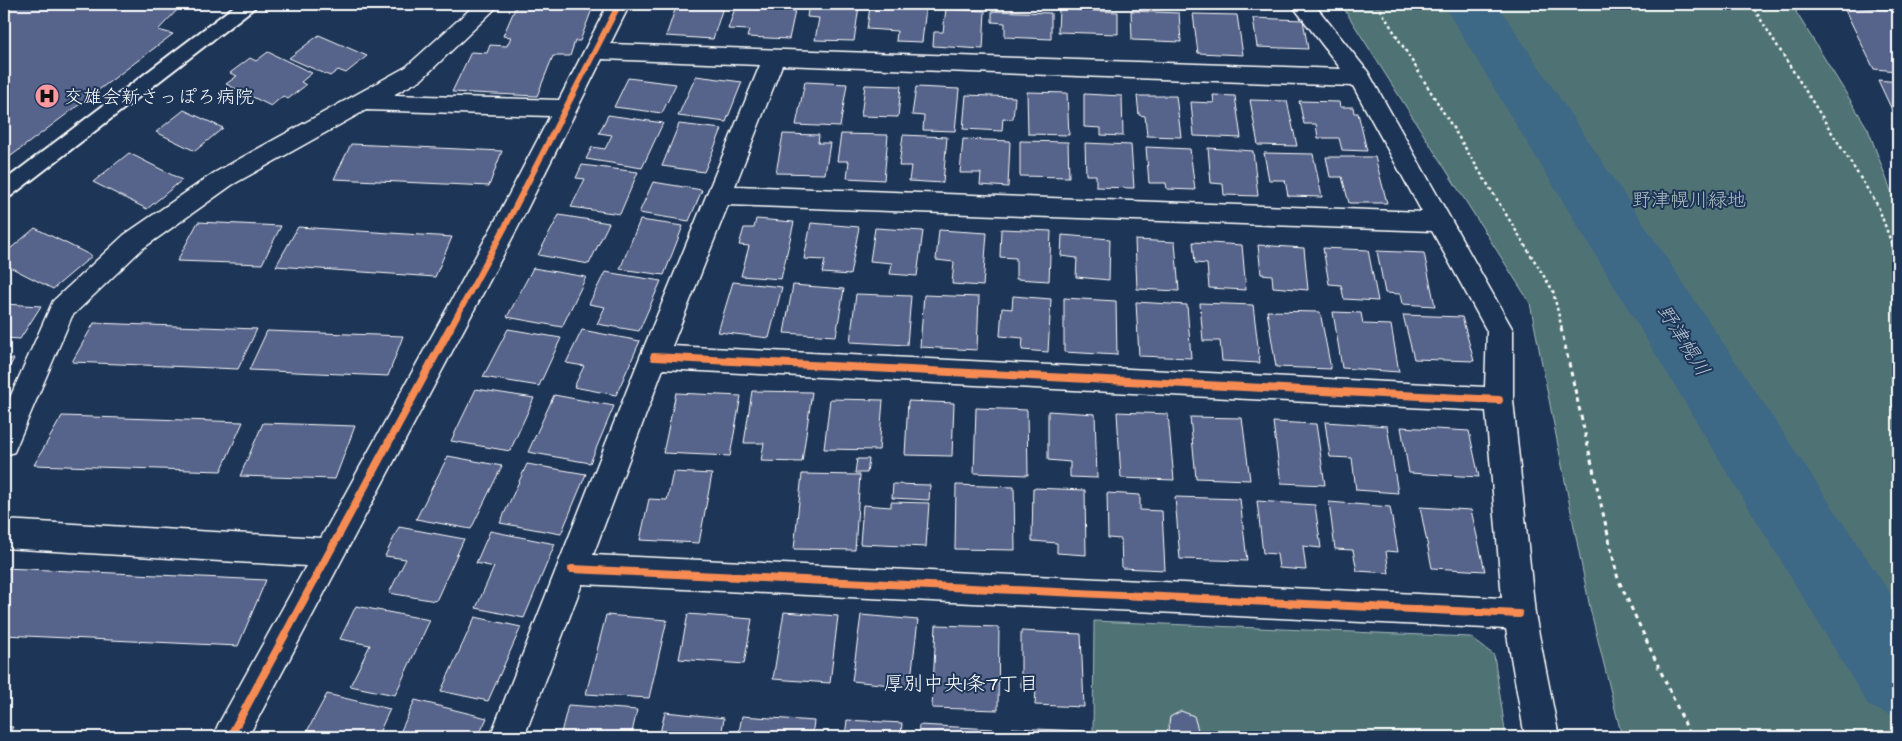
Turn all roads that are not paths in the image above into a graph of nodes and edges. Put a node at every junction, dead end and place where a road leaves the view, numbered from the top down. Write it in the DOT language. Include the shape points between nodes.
graph roads {
  1 [pos="248,4"];
  2 [pos="489,4"];
  3 [pos="620,4"];
  4 [pos="1303,4"];
  5 [pos="594,51"];
  6 [pos="775,56"];
  7 [pos="1360,78"];
  8 [pos="364,102"];
  9 [pos="565,108"];
  10 [pos="4,191"];
  11 [pos="720,195"];
  12 [pos="1440,222"];
  13 [pos="654,357"];
  14 [pos="1500,400"];
  15 [pos="4,443"];
  16 [pos="4,534"];
  17 [pos="327,553"];
  18 [pos="572,569"];
  19 [pos="1519,614"];
  20 [pos="230,737"];
  21 [pos="507,737"];
  22 [pos="1542,737"];
  1 -- 10 [label="lane"];
  2 -- 8 [label="street" via="414,73"];
  3 -- 5 [label="street"];
  4 -- 7 [label="street"];
  5 -- 6 [label="street"];
  5 -- 9 [label="street"];
  6 -- 7 [label="street"];
  6 -- 11 [label="street"];
  7 -- 12 [label="street"];
  8 -- 9 [label="street"];
  8 -- 15 [label="street" via="223,179 133,242 62,309"];
  9 -- 17 [label="street" via="505,227"];
  11 -- 12 [label="street"];
  11 -- 13 [label="street"];
  12 -- 14 [label="street" via="1500,330"];
  13 -- 14 [label="street"];
  13 -- 18 [label="street"];
  14 -- 19 [label="street"];
  16 -- 17 [label="street"];
  17 -- 20 [label="street"];
  18 -- 19 [label="street"];
  18 -- 21 [label="street"];
  19 -- 22 [label="street"];
}
